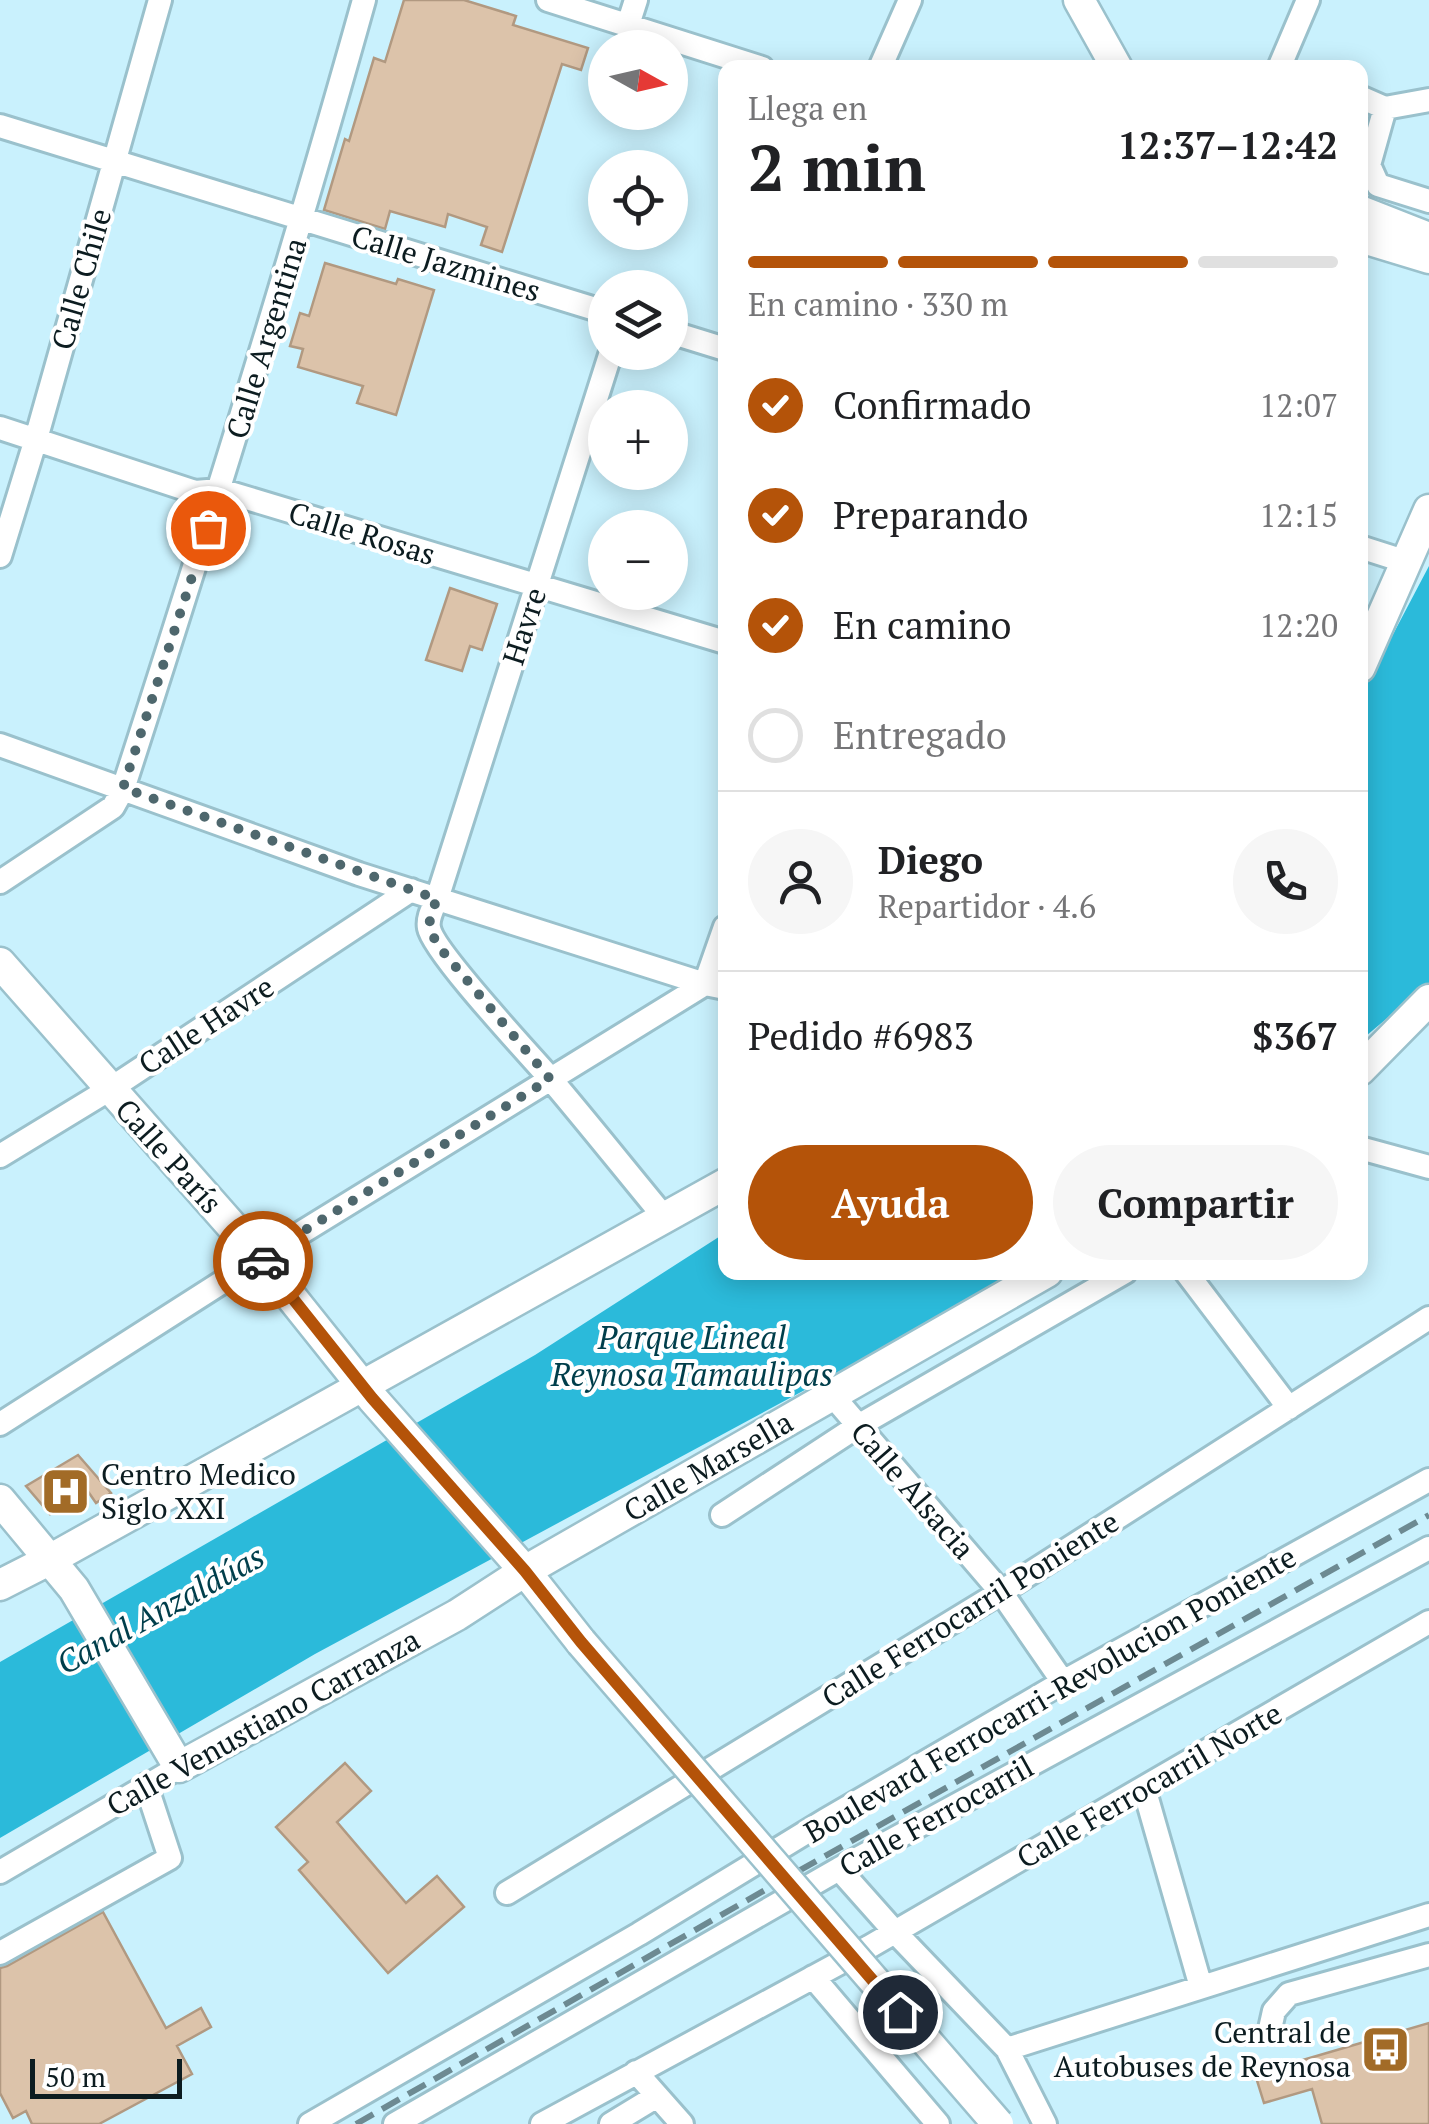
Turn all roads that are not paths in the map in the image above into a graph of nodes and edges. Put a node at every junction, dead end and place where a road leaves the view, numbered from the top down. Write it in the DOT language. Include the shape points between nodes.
graph roads {
  1 [pos="160,0"];
  2 [pos="364,0"];
  3 [pos="548,0"];
  4 [pos="636,0"];
  5 [pos="910,0"];
  6 [pos="1079,0"];
  7 [pos="1308,0"];
  8 [pos="628,25"];
  9 [pos="737,60"];
  10 [pos="884,60"];
  11 [pos="1113,60"];
  12 [pos="1287,60"];
  13 [pos="1368,100"];
  14 [pos="1429,100"];
  15 [pos="1385,108"];
  16 [pos="0,126"];
  17 [pos="115,161"];
  18 [pos="1429,201"];
  19 [pos="1368,214"];
  20 [pos="302,219"];
  21 [pos="1429,238"];
  22 [pos="1368,239"];
  23 [pos="1429,258"];
  24 [pos="588,307"];
  25 [pos="688,338"];
  26 [pos="718,347"];
  27 [pos="605,370"];
  28 [pos="0,428"];
  29 [pos="36,440"];
  30 [pos="220,490"];
  31 [pos="1429,510"];
  32 [pos="1368,550"];
  33 [pos="0,556"];
  34 [pos="1407,562"];
  35 [pos="537,585"];
  36 [pos="718,640"];
  37 [pos="1368,649"];
  38 [pos="0,745"];
  39 [pos="123,788"];
  40 [pos="0,882"];
  41 [pos="411,890"];
  42 [pos="437,899"];
  43 [pos="0,963"];
  44 [pos="715,986"];
  45 [pos="1429,1000"];
  46 [pos="1368,1062"];
  47 [pos="550,1079"];
  48 [pos="110,1089"];
  49 [pos="1368,1150"];
  50 [pos="0,1156"];
  51 [pos="1429,1166"];
  52 [pos="718,1188"];
  53 [pos="665,1218"];
  54 [pos="260,1258"];
  55 [pos="1033,1280"];
  56 [pos="1111,1280"];
  57 [pos="1192,1280"];
  58 [pos="1429,1318"];
  59 [pos="367,1391"];
  60 [pos="832,1395"];
  61 [pos="1289,1408"];
  62 [pos="0,1424"];
  63 [pos="858,1426"];
  64 [pos="1429,1480"];
  65 [pos="0,1500"];
  66 [pos="722,1515"];
  67 [pos="1429,1548"];
  68 [pos="517,1562"];
  69 [pos="62,1574"];
  70 [pos="0,1585"];
  71 [pos="1001,1592"];
  72 [pos="0,1604"];
  73 [pos="1429,1622"];
  74 [pos="1064,1682"];
  75 [pos="174,1759"];
  76 [pos="146,1785"];
  77 [pos="1144,1788"];
  78 [pos="839,1869"];
  79 [pos="0,1872"];
  80 [pos="508,1893"];
  81 [pos="1429,1915"];
  82 [pos="894,1932"];
  83 [pos="0,1954"];
  84 [pos="1429,1955"];
  85 [pos="813,1977"];
  86 [pos="1201,1987"];
  87 [pos="1270,2029"];
  88 [pos="1007,2049"];
  89 [pos="636,2072"];
  90 [pos="657,2096"];
  91 [pos="310,2124"];
  92 [pos="395,2124"];
  93 [pos="542,2124"];
  94 [pos="611,2124"];
  95 [pos="682,2124"];
  96 [pos="938,2124"];
  97 [pos="998,2124"];
  98 [pos="1045,2124"];
  1 -- 17 [label="street, Calle Chile"];
  2 -- 20 [label="street, Calle Argentina"];
  3 -- 8 [label="street"];
  4 -- 8 [label="street"];
  5 -- 10 [label="street"];
  6 -- 11 [label="main road"];
  7 -- 12 [label="street"];
  8 -- 9 [label="street"];
  13 -- 15 [label="street"];
  14 -- 15 [label="street"];
  15 -- 18 [label="street" via="1369,165 1378,184"];
  16 -- 17 [label="street, Calle Jazmines"];
  17 -- 20 [label="street, Calle Jazmines"];
  17 -- 29 [label="street, Calle Chile"];
  19 -- 21 [label="main road"];
  20 -- 24 [label="street, Calle Jazmines"];
  20 -- 30 [label="street, Calle Argentina"];
  22 -- 23 [label="main road"];
  25 -- 26 [label="street"];
  27 -- 35 [label="street, Havre"];
  28 -- 29 [label="street, Calle Rosas"];
  29 -- 30 [label="street, Calle Rosas" via="195,492"];
  29 -- 33 [label="street, Calle Chile"];
  30 -- 35 [label="street, Calle Rosas"];
  30 -- 39 [label="street, Calle Argentina"];
  31 -- 34 [label="main road"];
  32 -- 34 [label="street"];
  34 -- 37 [label="main road"];
  35 -- 36 [label="street, Calle Rosas"];
  35 -- 42 [label="street, Havre"];
  38 -- 39 [label="street"];
  39 -- 40 [label="street" via="113,807"];
  39 -- 41 [label="street"];
  41 -- 42 [label="street"];
  41 -- 48 [label="street, Calle Havre"];
  42 -- 44 [label="street"];
  42 -- 47 [label="street" via="428,929 439,947"];
  43 -- 48 [label="main road, Calle París"];
  44 -- 47 [label="street"];
  45 -- 46 [label="main road"];
  47 -- 53 [label="street"];
  47 -- 54 [label="street"];
  48 -- 50 [label="street, Calle Havre"];
  48 -- 54 [label="main road, Calle París"];
  49 -- 51 [label="street"];
  52 -- 53 [label="main road"];
  53 -- 59 [label="main road"];
  54 -- 59 [label="main road, Calle París"];
  54 -- 62 [label="street"];
  55 -- 60 [label="main road, Calle Marsella"];
  56 -- 63 [label="street"];
  57 -- 61 [label="street"];
  58 -- 61 [label="street, Calle Ferrocarril Poniente"];
  59 -- 68 [label="main road, Calle París"];
  59 -- 69 [label="main road"];
  60 -- 63 [label="street, Calle Alsacia"];
  60 -- 68 [label="main road, Calle Marsella"];
  61 -- 71 [label="street, Calle Ferrocarril Poniente"];
  63 -- 66 [label="street"];
  63 -- 71 [label="street, Calle Alsacia"];
  64 -- 74 [label="street, Boulevard Ferrocarri-Revolucion Poniente"];
  65 -- 69 [label="main road"];
  67 -- 78 [label="street, Calle Ferrocarril"];
  68 -- 75 [label="main road, Calle Venustiano Carranza" via="457,1615"];
  68 -- 97 [label="main road, Calle París, bridge"];
  69 -- 70 [label="main road"];
  69 -- 72 [label="main road"];
  69 -- 75 [label="main road"];
  71 -- 74 [label="street, Calle Alsacia"];
  71 -- 80 [label="street, Calle Ferrocarril Poniente"];
  73 -- 77 [label="street, Calle Ferrocarril Norte"];
  74 -- 91 [label="street, Boulevard Ferrocarri-Revolucion Poniente"];
  75 -- 76 [label="street, Calle Venustiano Carranza"];
  76 -- 79 [label="street, Calle Venustiano Carranza"];
  76 -- 83 [label="street" via="170,1858"];
  77 -- 82 [label="street, Calle Ferrocarril Norte"];
  77 -- 86 [label="street"];
  78 -- 82 [label="street"];
  78 -- 92 [label="street, Calle Ferrocarril"];
  81 -- 86 [label="street"];
  82 -- 85 [label="street, Calle Ferrocarril Norte"];
  82 -- 88 [label="street"];
  84 -- 87 [label="street" via="1288,1994"];
  85 -- 89 [label="street"];
  85 -- 96 [label="street"];
  86 -- 88 [label="street"];
  88 -- 98 [label="street"];
  89 -- 90 [label="street"];
  89 -- 93 [label="street"];
  90 -- 94 [label="street"];
  90 -- 95 [label="street"];
}
